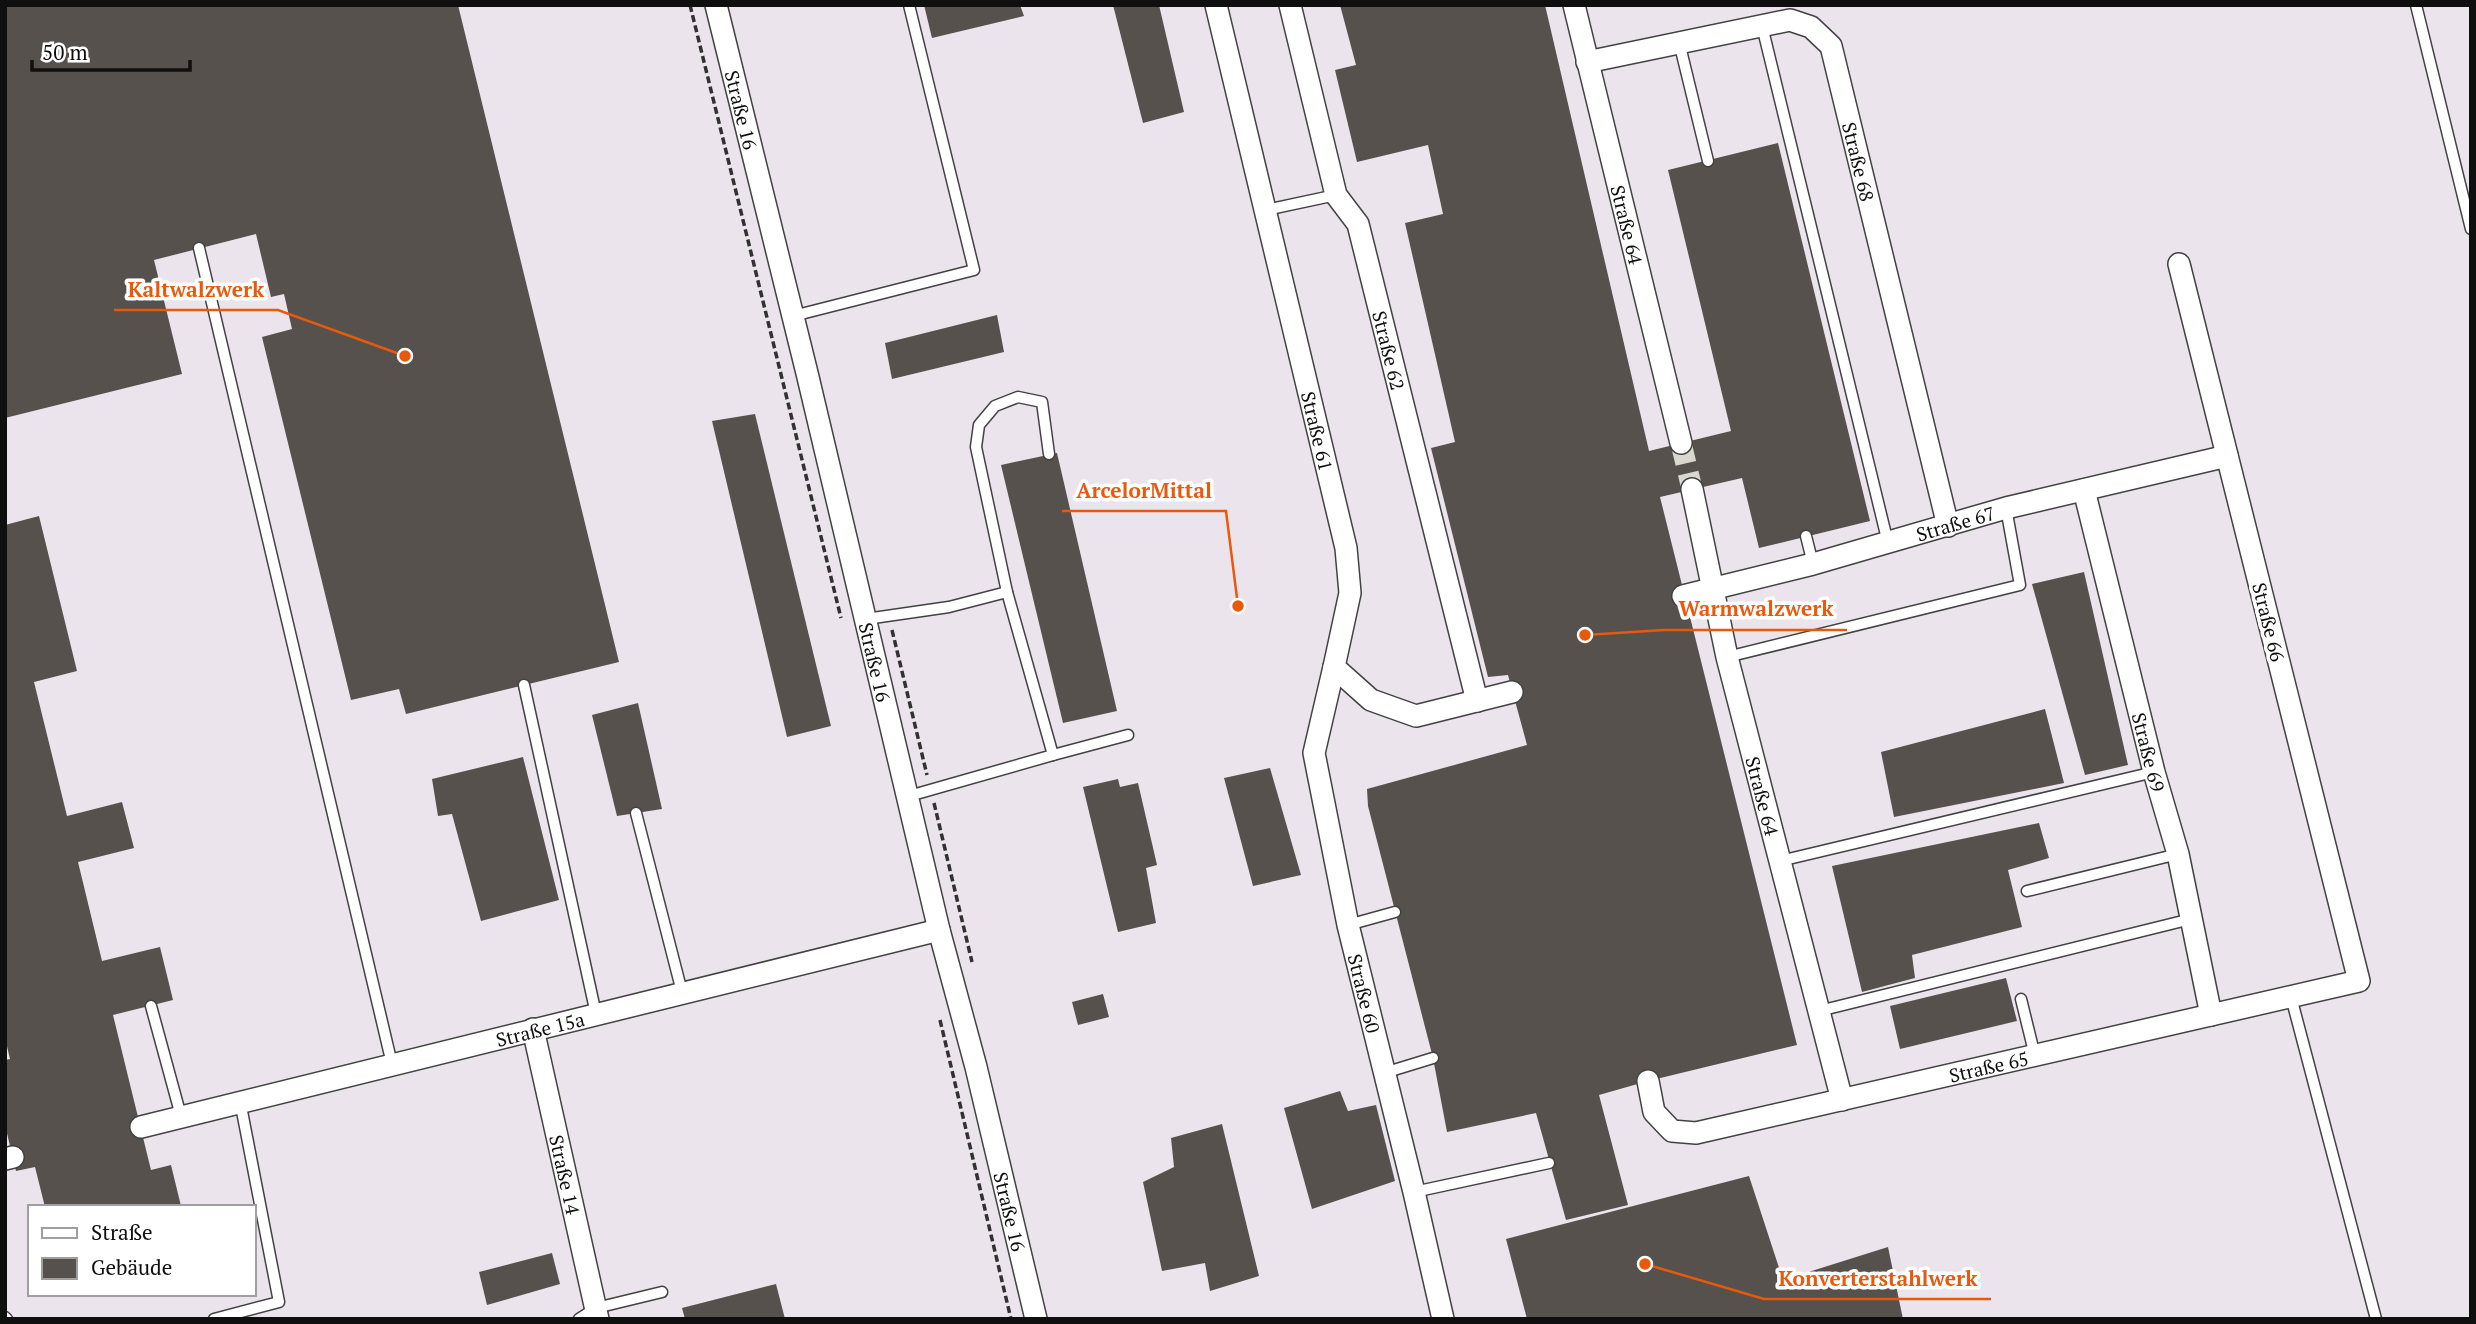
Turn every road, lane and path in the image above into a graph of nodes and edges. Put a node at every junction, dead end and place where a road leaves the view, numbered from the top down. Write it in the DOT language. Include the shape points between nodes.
graph roads {
  1 [pos="690,5"];
  2 [pos="716,5"];
  3 [pos="909,5"];
  4 [pos="1216,5"];
  5 [pos="1290,5"];
  6 [pos="1574,5"];
  7 [pos="2416,5"];
  8 [pos="1762,26"];
  9 [pos="1679,42"];
  10 [pos="1587,62"];
  11 [pos="1708,161"];
  12 [pos="1336,195"];
  13 [pos="1266,210"];
  14 [pos="2471,229"];
  15 [pos="199,248"];
  16 [pos="2179,264"];
  17 [pos="793,316"];
  18 [pos="1681,443"];
  19 [pos="1049,454"];
  20 [pos="2227,456"];
  21 [pos="1692,489"];
  22 [pos="2084,491"];
  23 [pos="2007,508"];
  24 [pos="1948,526"];
  25 [pos="1806,536"];
  26 [pos="1888,542"];
  27 [pos="1813,564"];
  28 [pos="1712,589"];
  29 [pos="1007,592"];
  30 [pos="1683,596"];
  31 [pos="866,619"];
  32 [pos="843,623"];
  33 [pos="1727,657"];
  34 [pos="1334,667"];
  35 [pos="524,685"];
  36 [pos="1512,692"];
  37 [pos="1477,701"];
  38 [pos="1128,735"];
  39 [pos="1053,755"];
  40 [pos="2154,772"];
  41 [pos="909,796"];
  42 [pos="636,813"];
  43 [pos="2178,854"];
  44 [pos="1780,861"];
  45 [pos="2027,891"];
  46 [pos="1395,912"];
  47 [pos="2191,919"];
  48 [pos="1348,925"];
  49 [pos="939,930"];
  50 [pos="2359,981"];
  51 [pos="682,992"];
  52 [pos="2291,997"];
  53 [pos="2021,999"];
  54 [pos="151,1006"];
  55 [pos="1819,1011"];
  56 [pos="596,1014"];
  57 [pos="938,1014"];
  58 [pos="2211,1015"];
  59 [pos="533,1029"];
  60 [pos="2035,1056"];
  61 [pos="1433,1058"];
  62 [pos="392,1064"];
  63 [pos="1384,1073"];
  64 [pos="1648,1081"];
  65 [pos="1842,1100"];
  66 [pos="240,1101"];
  67 [pos="181,1116"];
  68 [pos="141,1127"];
  69 [pos="1549,1163"];
  70 [pos="1414,1192"];
  71 [pos="662,1292"];
  72 [pos="591,1315"];
  73 [pos="214,1319"];
  74 [pos="1011,1319"];
  75 [pos="1035,1319"];
  76 [pos="1443,1319"];
  77 [pos="2376,1319"];
  1 -- 32 [label="path"];
  2 -- 17 [label="street, Straße 16"];
  3 -- 17 [label="lane" via="974,270"];
  4 -- 13 [label="street, Straße 61"];
  5 -- 12 [label="street, Straße 62"];
  6 -- 10 [label="street, Straße 64"];
  7 -- 14 [label="lane"];
  8 -- 9 [label="street, Straße 68"];
  8 -- 24 [label="street, Straße 68" via="1790,20 1811,27 1831,46"];
  8 -- 26 [label="lane"];
  9 -- 10 [label="street, Straße 68"];
  9 -- 11 [label="lane"];
  10 -- 18 [label="street, Straße 64"];
  12 -- 13 [label="lane"];
  12 -- 37 [label="street, Straße 62" via="1357,223"];
  13 -- 34 [label="street, Straße 61" via="1346,548 1350,593"];
  15 -- 62 [label="lane"];
  16 -- 20 [label="street, Straße 66"];
  17 -- 31 [label="street, Straße 16"];
  19 -- 29 [label="lane" via="1042,402 1018,397 995,406 979,425 976,447"];
  20 -- 22 [label="street, Straße 67"];
  20 -- 50 [label="street, Straße 66"];
  21 -- 28 [label="street, Straße 64"];
  22 -- 23 [label="street, Straße 67"];
  22 -- 40 [label="street, Straße 69"];
  23 -- 24 [label="street, Straße 67"];
  23 -- 33 [label="lane" via="2020,585"];
  24 -- 26 [label="street, Straße 67"];
  25 -- 27 [label="lane"];
  26 -- 27 [label="street, Straße 67"];
  27 -- 28 [label="street, Straße 67"];
  28 -- 30 [label="street, Straße 67"];
  28 -- 33 [label="street, Straße 64"];
  29 -- 31 [label="lane" via="949,607"];
  29 -- 39 [label="lane"];
  31 -- 41 [label="street, Straße 16"];
  33 -- 44 [label="street, Straße 64"];
  34 -- 37 [label="street" via="1371,700 1416,716"];
  34 -- 48 [label="street, Straße 60" via="1314,753"];
  35 -- 56 [label="lane"];
  36 -- 37 [label="street"];
  38 -- 39 [label="lane"];
  39 -- 41 [label="lane"];
  40 -- 43 [label="street, Straße 69"];
  40 -- 44 [label="lane"];
  41 -- 49 [label="street, Straße 16"];
  42 -- 51 [label="lane"];
  43 -- 45 [label="lane"];
  43 -- 47 [label="street, Straße 69"];
  44 -- 55 [label="street, Straße 64"];
  46 -- 48 [label="lane"];
  47 -- 55 [label="lane"];
  47 -- 58 [label="street, Straße 69"];
  48 -- 63 [label="street, Straße 60"];
  49 -- 51 [label="street, Straße 15a"];
  49 -- 75 [label="street, Straße 16"];
  50 -- 52 [label="street, Straße 65"];
  51 -- 56 [label="street, Straße 15a"];
  52 -- 58 [label="street, Straße 65"];
  52 -- 77 [label="lane"];
  53 -- 60 [label="lane"];
  54 -- 67 [label="lane"];
  55 -- 65 [label="street, Straße 64"];
  56 -- 59 [label="street, Straße 15a"];
  57 -- 74 [label="path"];
  58 -- 60 [label="street, Straße 65"];
  59 -- 62 [label="street, Straße 15a"];
  59 -- 72 [label="street, Straße 14"];
  60 -- 65 [label="street, Straße 65"];
  61 -- 63 [label="lane"];
  62 -- 66 [label="street, Straße 15a"];
  63 -- 70 [label="street, Straße 60"];
  64 -- 65 [label="street, Straße 65" via="1654,1112 1672,1131 1696,1133"];
  66 -- 67 [label="street, Straße 15a"];
  66 -- 73 [label="lane" via="279,1302"];
  67 -- 68 [label="street, Straße 15a"];
  69 -- 70 [label="lane"];
  70 -- 76 [label="street, Straße 60"];
  71 -- 72 [label="lane"];
}
